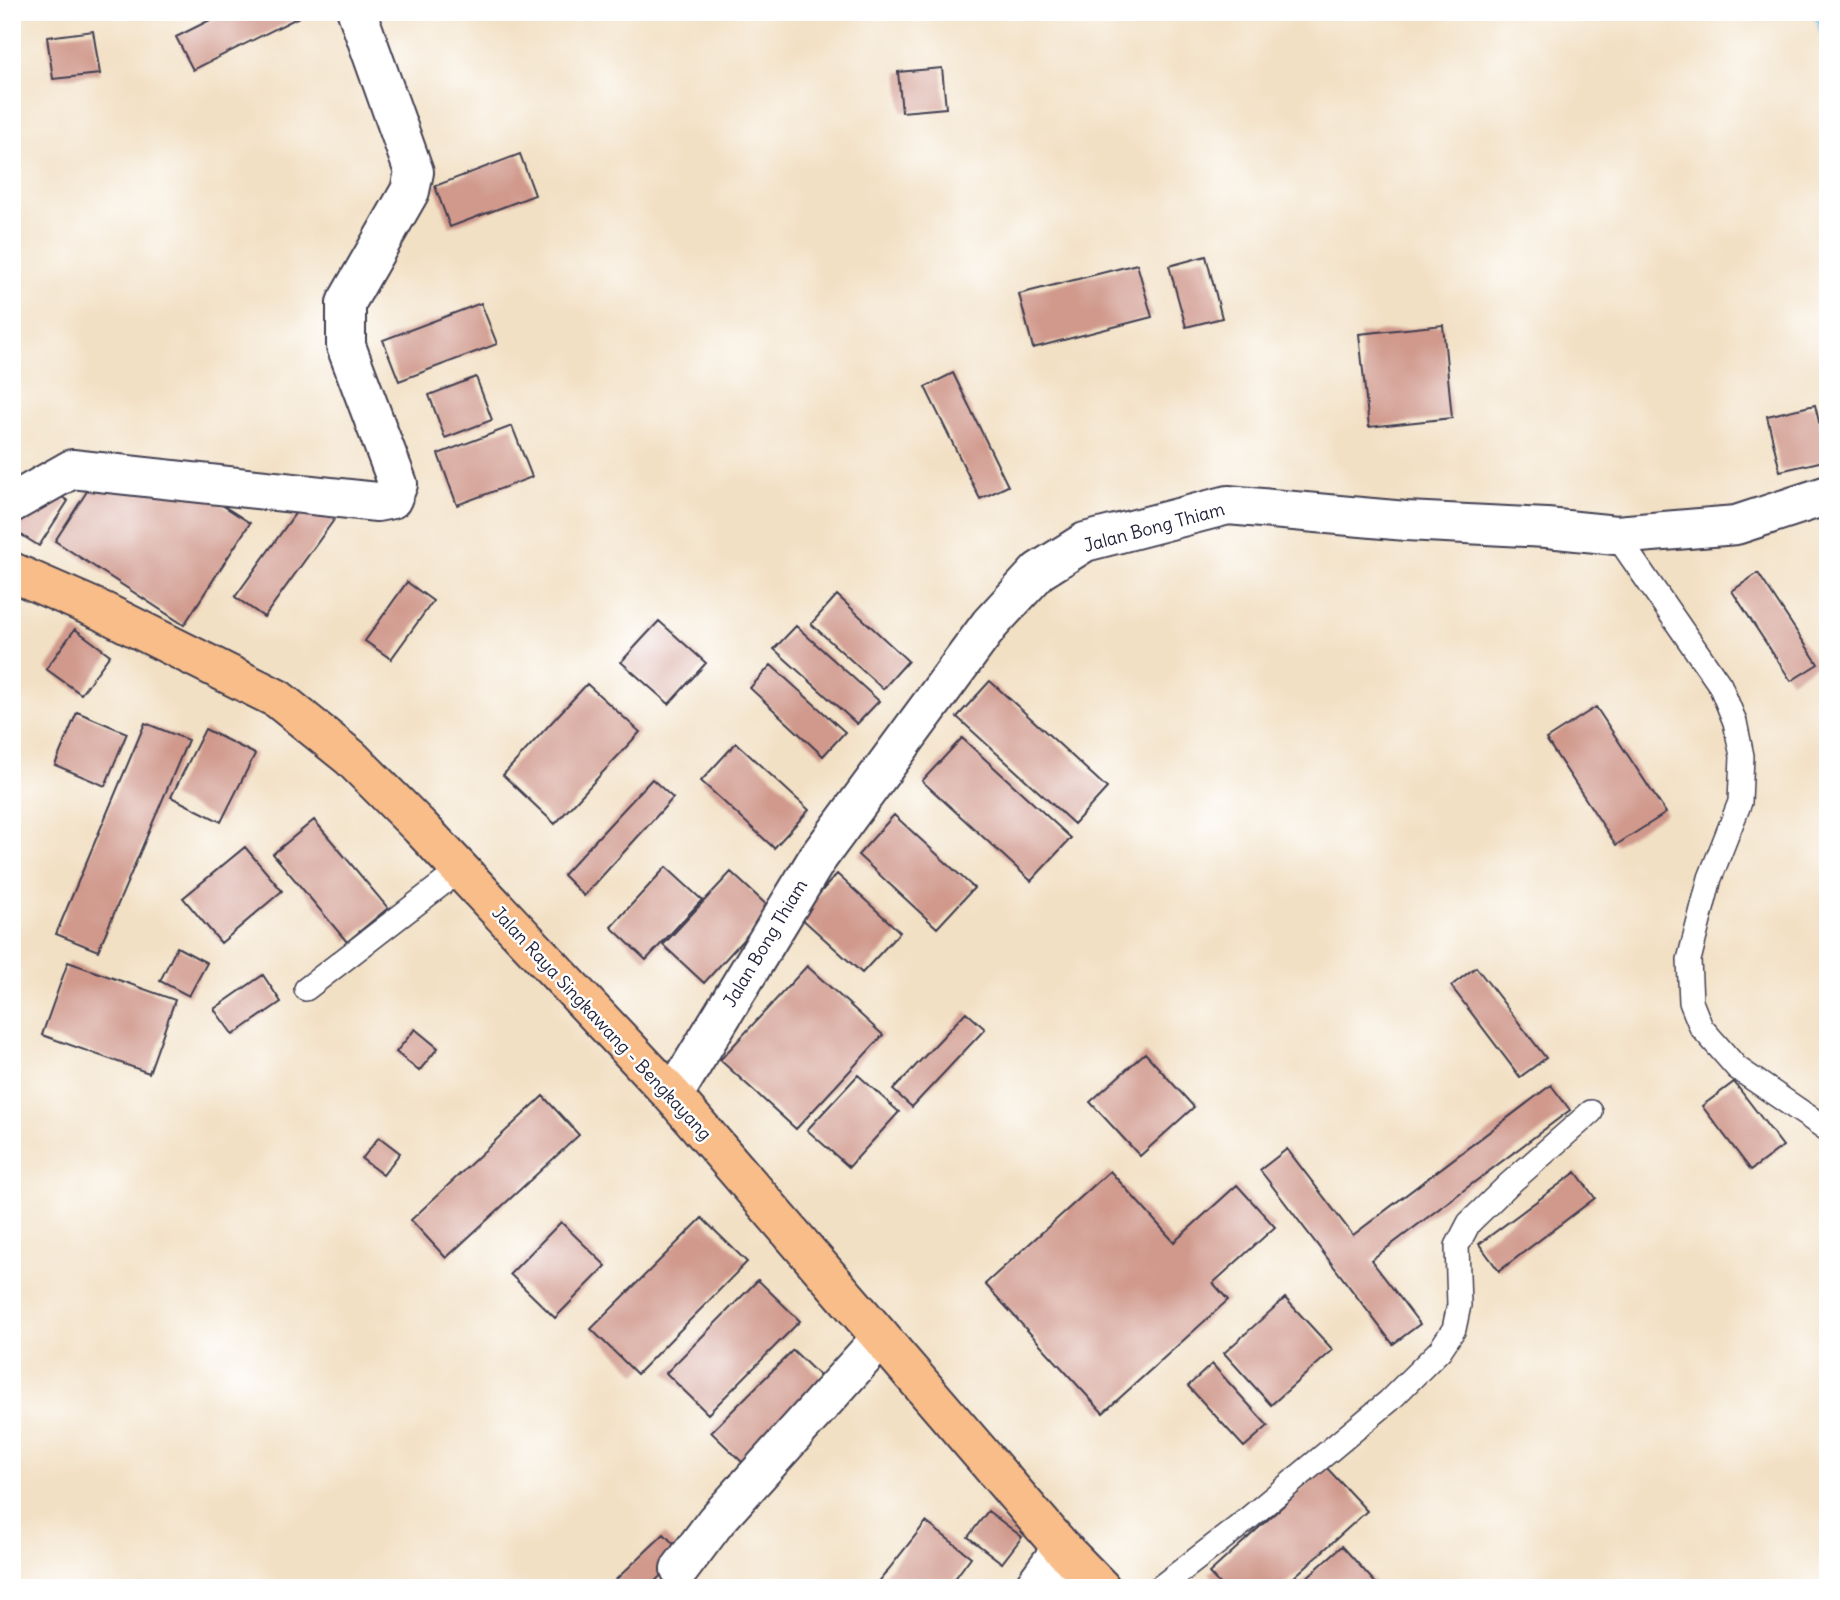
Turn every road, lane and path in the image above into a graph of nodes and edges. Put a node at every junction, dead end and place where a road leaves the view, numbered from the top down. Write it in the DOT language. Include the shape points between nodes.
graph roads {
  1 [pos="357,12"];
  2 [pos="1828,495"];
  3 [pos="12,503"];
  4 [pos="1616,535"];
  5 [pos="12,572"];
  6 [pos="460,870"];
  7 [pos="306,989"];
  8 [pos="673,1096"];
  9 [pos="1591,1112"];
  10 [pos="1828,1130"];
  11 [pos="881,1338"];
  12 [pos="1062,1548"];
  13 [pos="681,1569"];
  14 [pos="1033,1588"];
  15 [pos="1101,1588"];
  16 [pos="1159,1588"];
  1 -- 3 [label="street" via="414,172 410,191 346,303 345,346 398,484 392,499 377,502 72,469"];
  2 -- 4 [label="street, Jalan Bong Thiam" via="1736,525"];
  4 -- 8 [label="street, Jalan Bong Thiam" via="1228,505 1085,542 1040,571 989,624 817,859"];
  4 -- 10 [label="lane" via="1720,685 1742,756 1740,802 1710,878 1689,960 1691,1002 1701,1027 1737,1068"];
  5 -- 6 [label="main road, Jalan Raya Singkawang - Bengkayang" via="104,612 278,699 351,758"];
  6 -- 7 [label="lane"];
  6 -- 8 [label="main road, Jalan Raya Singkawang - Bengkayang"];
  8 -- 11 [label="main road, Jalan Raya Singkawang - Bengkayang"];
  9 -- 16 [label="lane" via="1469,1223 1457,1246 1459,1305 1454,1329 1440,1350 1389,1401"];
  11 -- 12 [label="main road, Jalan Raya Singkawang - Bengkayang"];
  11 -- 13 [label="street" via="716,1521"];
  12 -- 14 [label="street"];
  12 -- 15 [label="main road, Jalan Raya Singkawang - Bengkayang"];
}
